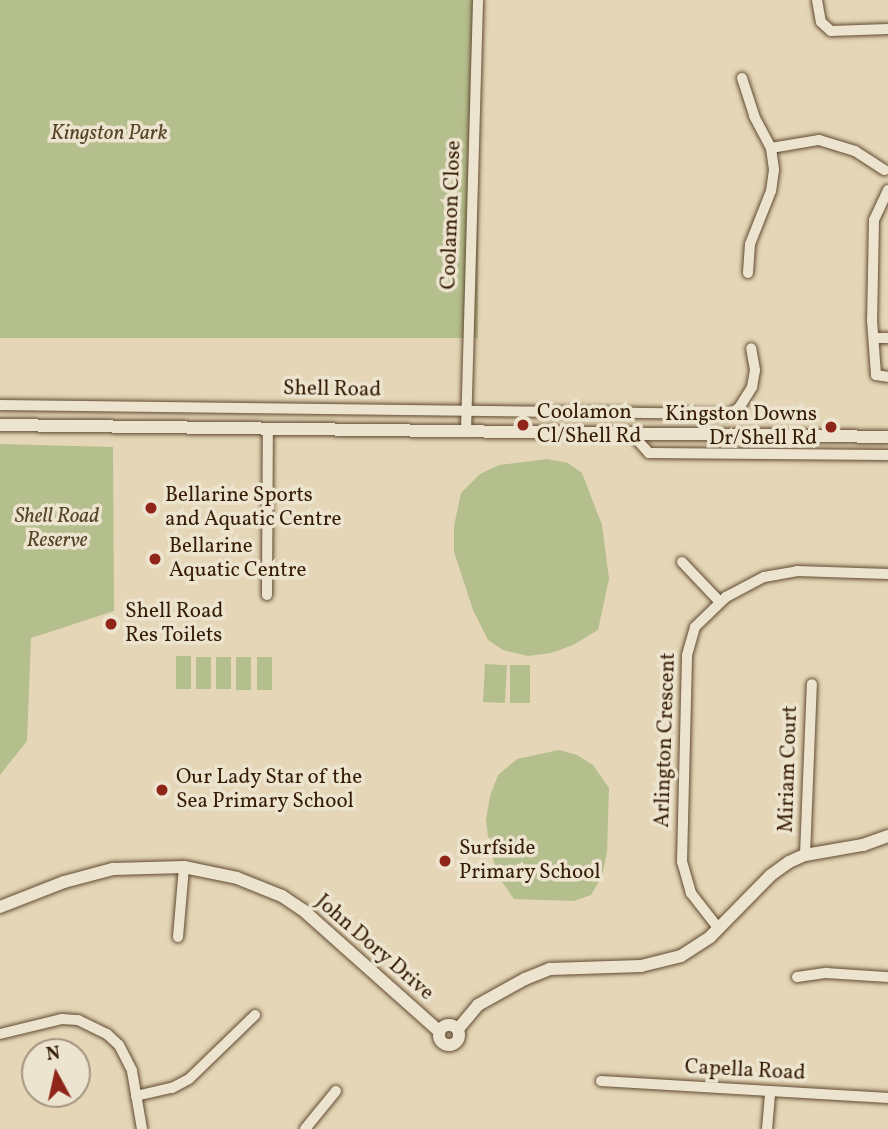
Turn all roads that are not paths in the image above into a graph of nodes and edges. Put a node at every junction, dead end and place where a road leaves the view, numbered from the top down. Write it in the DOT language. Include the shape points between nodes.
graph roads {
  1 [pos="478,0"];
  2 [pos="817,0"];
  3 [pos="888,29"];
  4 [pos="742,78"];
  5 [pos="771,148"];
  6 [pos="886,168"];
  7 [pos="888,183"];
  8 [pos="888,190"];
  9 [pos="748,273"];
  10 [pos="875,338"];
  11 [pos="888,338"];
  12 [pos="751,348"];
  13 [pos="888,377"];
  14 [pos="0,405"];
  15 [pos="466,410"];
  16 [pos="646,414"];
  17 [pos="0,425"];
  18 [pos="268,428"];
  19 [pos="466,431"];
  20 [pos="645,432"];
  21 [pos="888,432"];
  22 [pos="631,433"];
  23 [pos="859,435"];
  24 [pos="888,437"];
  25 [pos="888,455"];
  26 [pos="682,562"];
  27 [pos="888,574"];
  28 [pos="267,595"];
  29 [pos="720,602"];
  30 [pos="812,684"];
  31 [pos="888,836"];
  32 [pos="805,855"];
  33 [pos="184,867"];
  34 [pos="0,907"];
  35 [pos="719,929"];
  36 [pos="178,937"];
  37 [pos="797,977"];
  38 [pos="888,977"];
  39 [pos="255,1015"];
  40 [pos="0,1034"];
  41 [pos="600,1081"];
  42 [pos="336,1091"];
  43 [pos="770,1091"];
  44 [pos="136,1096"];
  45 [pos="888,1098"];
  46 [pos="142,1129"];
  47 [pos="305,1129"];
  48 [pos="767,1129"];
  1 -- 15 [label="street, Coolamon Close"];
  2 -- 3 [label="street" via="821,22 831,31"];
  4 -- 5 [label="street"];
  5 -- 6 [label="street" via="819,139 856,151"];
  5 -- 9 [label="street" via="773,181 750,244"];
  6 -- 7 [label="street"];
  8 -- 10 [label="street" via="874,220"];
  10 -- 11 [label="street"];
  10 -- 13 [label="street" via="876,375"];
  12 -- 16 [label="street, Shell Road" via="752,387 739,408 729,414"];
  14 -- 15 [label="street, Shell Road"];
  15 -- 16 [label="street, Shell Road"];
  15 -- 19 [label="street, Coolamon Close"];
  16 -- 20 [label="street"];
  17 -- 18 [label="street, Shell Road"];
  18 -- 19 [label="street, Shell Road"];
  18 -- 28 [label="street"];
  19 -- 22 [label="street, Shell Road"];
  20 -- 22 [label="street, Shell Road"];
  20 -- 23 [label="street, Shell Road"];
  21 -- 23 [label="street, Shell Road"];
  22 -- 25 [label="street" via="649,453"];
  23 -- 24 [label="street, Shell Road"];
  26 -- 29 [label="street"];
  27 -- 29 [label="street, Arlington Crescent" via="778,574"];
  29 -- 35 [label="street, Arlington Crescent" via="695,627 690,639 681,843 691,893"];
  30 -- 32 [label="street, Miriam Court"];
  31 -- 32 [label="street" via="848,849"];
  32 -- 35 [label="street" via="771,875"];
  33 -- 34 [label="street, John Dory Drive" via="113,869"];
  33 -- 35 [label="street, John Dory Drive" via="237,878 282,896 439,1031 449,1024 458,1029 478,1005 550,969 669,961"];
  33 -- 36 [label="street"];
  37 -- 38 [label="street" via="827,973"];
  39 -- 44 [label="street" via="189,1079"];
  40 -- 44 [label="street" via="62,1019 94,1026 119,1045"];
  41 -- 43 [label="street, Capella Road"];
  42 -- 47 [label="street"];
  43 -- 45 [label="street, Capella Road"];
  43 -- 48 [label="street"];
  44 -- 46 [label="street"];
}
